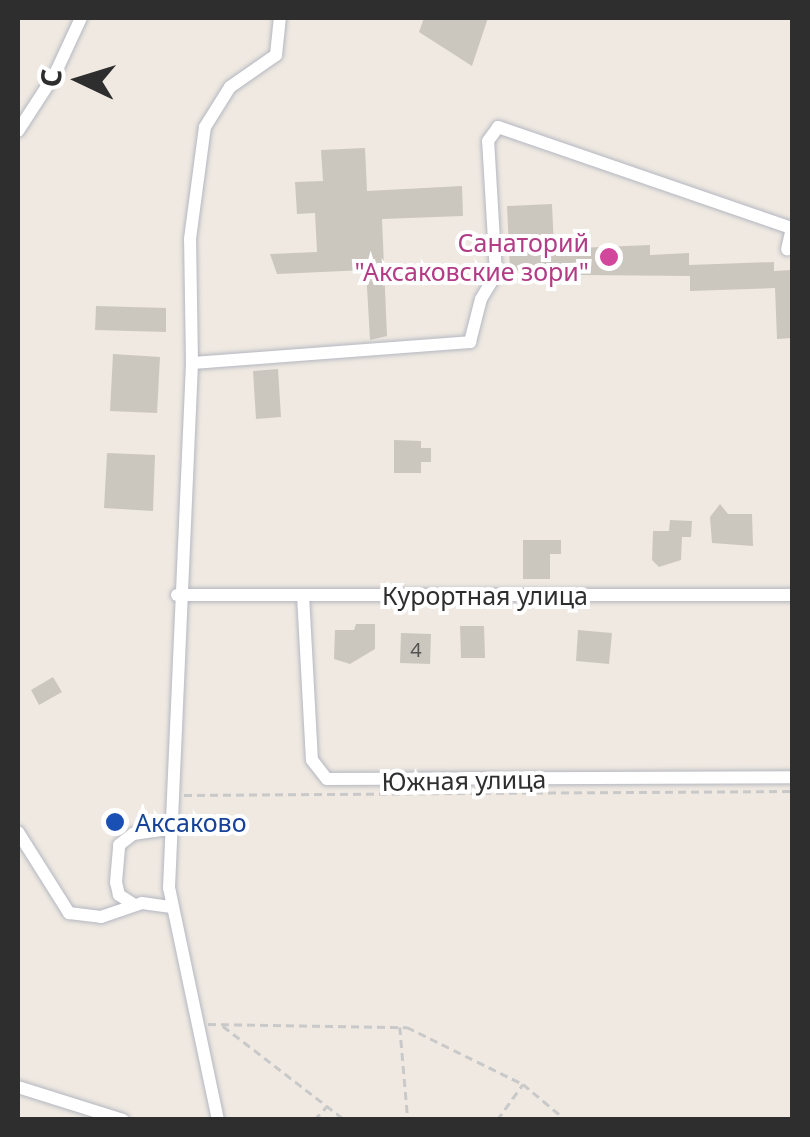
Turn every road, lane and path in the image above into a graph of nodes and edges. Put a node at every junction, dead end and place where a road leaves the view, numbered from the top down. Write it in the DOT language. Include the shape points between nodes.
graph roads {
  1 [pos="81,18"];
  2 [pos="280,18"];
  3 [pos="18,131"];
  4 [pos="787,249"];
  5 [pos="192,364"];
  6 [pos="177,594"];
  7 [pos="792,594"];
  8 [pos="303,595"];
  9 [pos="792,776"];
  10 [pos="792,791"];
  11 [pos="171,795"];
  12 [pos="170,829"];
  13 [pos="18,832"];
  14 [pos="133,904"];
  15 [pos="170,908"];
  16 [pos="196,1022"];
  17 [pos="220,1024"];
  18 [pos="400,1027"];
  19 [pos="523,1084"];
  20 [pos="18,1088"];
  21 [pos="327,1106"];
  22 [pos="122,1120"];
  23 [pos="218,1120"];
  24 [pos="314,1120"];
  25 [pos="345,1120"];
  26 [pos="408,1120"];
  27 [pos="497,1120"];
  28 [pos="566,1120"];
  1 -- 3 [label="street"];
  2 -- 5 [label="street" via="276,56 230,87 204,127 190,239"];
  4 -- 5 [label="street" via="792,228 498,127 488,141 496,274 481,299 470,342"];
  5 -- 6 [label="street"];
  6 -- 8 [label="street, Курортная улица"];
  6 -- 11 [label="street"];
  7 -- 8 [label="street, Курортная улица"];
  8 -- 9 [label="street, Южная улица" via="312,760 326,779"];
  10 -- 11 [label="path"];
  11 -- 12 [label="street"];
  12 -- 14 [label="street" via="133,834 119,845 119,895"];
  12 -- 15 [label="street"];
  13 -- 14 [label="street" via="69,913 100,917"];
  14 -- 15 [label="street"];
  15 -- 16 [label="street"];
  16 -- 17 [label="path"];
  16 -- 23 [label="street"];
  17 -- 18 [label="path"];
  17 -- 21 [label="path"];
  18 -- 19 [label="path"];
  18 -- 26 [label="path"];
  19 -- 27 [label="path"];
  19 -- 28 [label="path"];
  20 -- 22 [label="street"];
  21 -- 24 [label="path"];
  21 -- 25 [label="path"];
}
